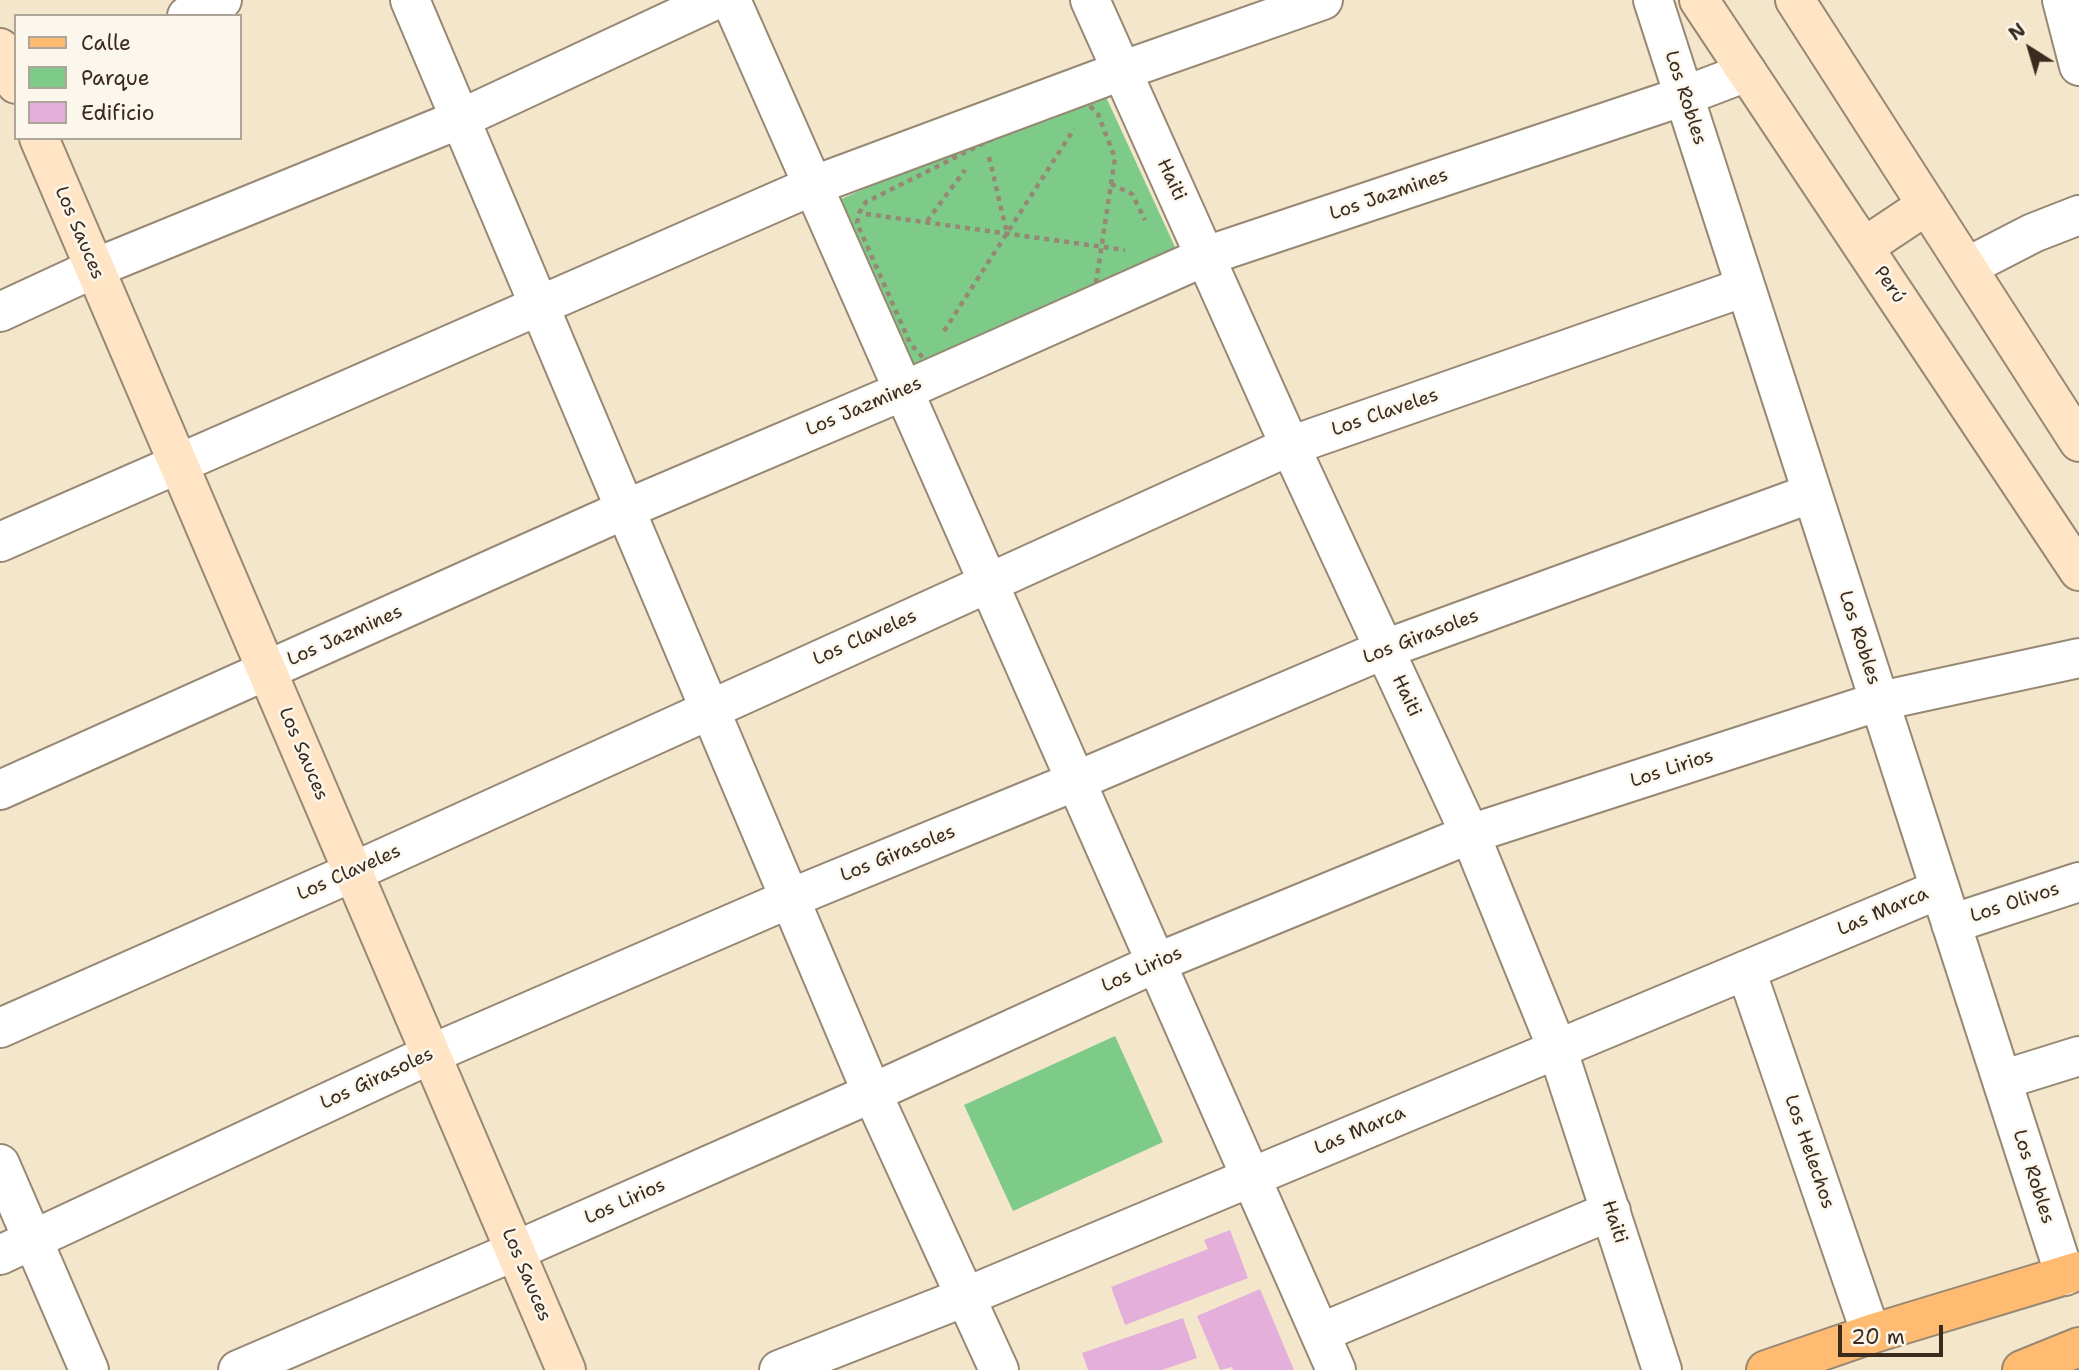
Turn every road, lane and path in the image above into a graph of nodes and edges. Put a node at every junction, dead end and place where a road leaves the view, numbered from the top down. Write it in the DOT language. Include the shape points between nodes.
graph roads {
  1 [pos="222,0"];
  2 [pos="410,0"];
  3 [pos="716,0"];
  4 [pos="730,0"];
  5 [pos="1090,0"];
  6 [pos="1323,0"];
  7 [pos="1653,0"];
  8 [pos="1699,0"];
  9 [pos="1795,0"];
  10 [pos="2062,0"];
  11 [pos="191,14"];
  12 [pos="0,48"];
  13 [pos="2079,66"];
  14 [pos="1121,71"];
  15 [pos="1747,72"];
  16 [pos="14,80"];
  17 [pos="1684,96"];
  18 [pos="1089,105"];
  19 [pos="1082,117"];
  20 [pos="460,119"];
  21 [pos="1074,128"];
  22 [pos="40,140"];
  23 [pos="986,143"];
  24 [pos="978,152"];
  25 [pos="971,162"];
  26 [pos="1111,184"];
  27 [pos="813,186"];
  28 [pos="1927,205"];
  29 [pos="859,213"];
  30 [pos="2079,215"];
  31 [pos="926,222"];
  32 [pos="1150,229"];
  33 [pos="1007,233"];
  34 [pos="1101,247"];
  35 [pos="1864,247"];
  36 [pos="1136,251"];
  37 [pos="1206,256"];
  38 [pos="1968,267"];
  39 [pos="94,268"];
  40 [pos="1107,284"];
  41 [pos="1745,287"];
  42 [pos="1095,289"];
  43 [pos="540,307"];
  44 [pos="0,312"];
  45 [pos="940,337"];
  46 [pos="932,349"];
  47 [pos="925,360"];
  48 [pos="903,391"];
  49 [pos="2075,427"];
  50 [pos="1290,446"];
  51 [pos="177,463"];
  52 [pos="1812,493"];
  53 [pos="626,509"];
  54 [pos="0,542"];
  55 [pos="2079,570"];
  56 [pos="988,582"];
  57 [pos="1385,649"];
  58 [pos="2079,658"];
  59 [pos="267,671"];
  60 [pos="1880,701"];
  61 [pos="710,708"];
  62 [pos="1076,781"];
  63 [pos="0,790"];
  64 [pos="1470,834"];
  65 [pos="353,872"];
  66 [pos="2079,882"];
  67 [pos="790,898"];
  68 [pos="1945,906"];
  69 [pos="1156,963"];
  70 [pos="1746,970"];
  71 [pos="0,1028"];
  72 [pos="1557,1048"];
  73 [pos="431,1054"];
  74 [pos="2079,1056"];
  75 [pos="2002,1080"];
  76 [pos="872,1093"];
  77 [pos="0,1164"];
  78 [pos="1251,1177"];
  79 [pos="1611,1211"];
  80 [pos="16,1247"];
  81 [pos="515,1251"];
  82 [pos="2072,1274"];
  83 [pos="965,1297"];
  84 [pos="1320,1333"];
  85 [pos="1871,1334"];
  86 [pos="2079,1347"];
  87 [pos="89,1370"];
  88 [pos="238,1370"];
  89 [pos="566,1370"];
  90 [pos="779,1370"];
  91 [pos="999,1370"];
  92 [pos="1336,1370"];
  93 [pos="1662,1370"];
  94 [pos="1766,1370"];
  95 [pos="2022,1370"];
  1 -- 11 [label="street"];
  2 -- 20 [label="street"];
  3 -- 20 [label="street"];
  4 -- 27 [label="street"];
  5 -- 14 [label="street, Haiti"];
  6 -- 14 [label="street"];
  7 -- 17 [label="street, Los Robles"];
  8 -- 15 [label="street, Perú"];
  9 -- 28 [label="street"];
  10 -- 13 [label="street"];
  12 -- 16 [label="street"];
  14 -- 27 [label="street"];
  14 -- 37 [label="street, Haiti"];
  15 -- 17 [label="street, Los Jazmines"];
  15 -- 35 [label="street, Perú"];
  17 -- 37 [label="street, Los Jazmines"];
  17 -- 41 [label="street, Los Robles"];
  18 -- 19 [label="path"];
  18 -- 23 [label="path" via="1081,102 1054,108"];
  18 -- 26 [label="path" via="1098,114 1115,158"];
  20 -- 39 [label="street"];
  20 -- 43 [label="street"];
  21 -- 33 [label="path"];
  22 -- 39 [label="street, Los Sauces"];
  23 -- 24 [label="path"];
  23 -- 29 [label="path" via="866,202"];
  23 -- 33 [label="path"];
  25 -- 31 [label="path"];
  26 -- 32 [label="path" via="1132,194"];
  26 -- 34 [label="path"];
  27 -- 43 [label="street"];
  27 -- 48 [label="street"];
  28 -- 35 [label="street"];
  28 -- 38 [label="street"];
  29 -- 31 [label="path"];
  29 -- 47 [label="path" via="857,223 910,343"];
  30 -- 38 [label="street"];
  31 -- 33 [label="path"];
  33 -- 34 [label="path"];
  33 -- 45 [label="path"];
  34 -- 36 [label="path"];
  34 -- 42 [label="path"];
  35 -- 55 [label="street, Perú"];
  37 -- 48 [label="street, Los Jazmines"];
  37 -- 50 [label="street, Haiti"];
  38 -- 49 [label="street"];
  39 -- 44 [label="street"];
  39 -- 51 [label="street, Los Sauces"];
  40 -- 42 [label="path"];
  41 -- 50 [label="street, Los Claveles"];
  41 -- 52 [label="street, Los Robles"];
  42 -- 47 [label="path" via="937,360"];
  43 -- 51 [label="street"];
  43 -- 53 [label="street"];
  46 -- 47 [label="path"];
  48 -- 53 [label="street, Los Jazmines"];
  48 -- 56 [label="street"];
  50 -- 56 [label="street, Los Claveles"];
  50 -- 57 [label="street, Haiti"];
  51 -- 54 [label="street"];
  51 -- 59 [label="street, Los Sauces"];
  52 -- 57 [label="street, Los Girasoles"];
  52 -- 60 [label="street, Los Robles"];
  53 -- 59 [label="street, Los Jazmines"];
  53 -- 61 [label="street"];
  56 -- 61 [label="street, Los Claveles"];
  56 -- 62 [label="street"];
  57 -- 62 [label="street, Los Girasoles"];
  57 -- 64 [label="street, Haiti"];
  58 -- 60 [label="street, Los Lirios"];
  59 -- 63 [label="street, Los Jazmines"];
  59 -- 65 [label="street, Los Sauces"];
  60 -- 64 [label="street, Los Lirios"];
  60 -- 68 [label="street, Los Robles"];
  61 -- 65 [label="street, Los Claveles"];
  61 -- 67 [label="street"];
  62 -- 67 [label="street, Los Girasoles"];
  62 -- 69 [label="street"];
  64 -- 69 [label="street, Los Lirios"];
  64 -- 72 [label="street, Haiti"];
  65 -- 71 [label="street, Los Claveles"];
  65 -- 73 [label="street, Los Sauces"];
  66 -- 68 [label="street, Los Olivos"];
  67 -- 73 [label="street, Los Girasoles"];
  67 -- 76 [label="street"];
  68 -- 70 [label="street, Las Marca"];
  68 -- 75 [label="street, Los Robles"];
  69 -- 76 [label="street, Los Lirios"];
  69 -- 78 [label="street"];
  70 -- 72 [label="street, Las Marca"];
  70 -- 85 [label="street, Los Helechos"];
  72 -- 78 [label="street, Las Marca"];
  72 -- 79 [label="street, Haiti"];
  73 -- 80 [label="street, Los Girasoles"];
  73 -- 81 [label="street, Los Sauces"];
  74 -- 75 [label="street"];
  75 -- 82 [label="street, Los Robles"];
  76 -- 81 [label="street, Los Lirios"];
  76 -- 83 [label="street"];
  77 -- 80 [label="street"];
  78 -- 83 [label="street, Las Marca"];
  78 -- 84 [label="street"];
  79 -- 84 [label="street"];
  79 -- 93 [label="street, Haiti"];
  80 -- 87 [label="street"];
  81 -- 88 [label="street, Los Lirios"];
  81 -- 89 [label="street, Los Sauces"];
  82 -- 85 [label="main road"];
  83 -- 90 [label="street, Las Marca"];
  83 -- 91 [label="street"];
  84 -- 92 [label="street"];
  85 -- 94 [label="main road"];
  86 -- 95 [label="main road"];
}
